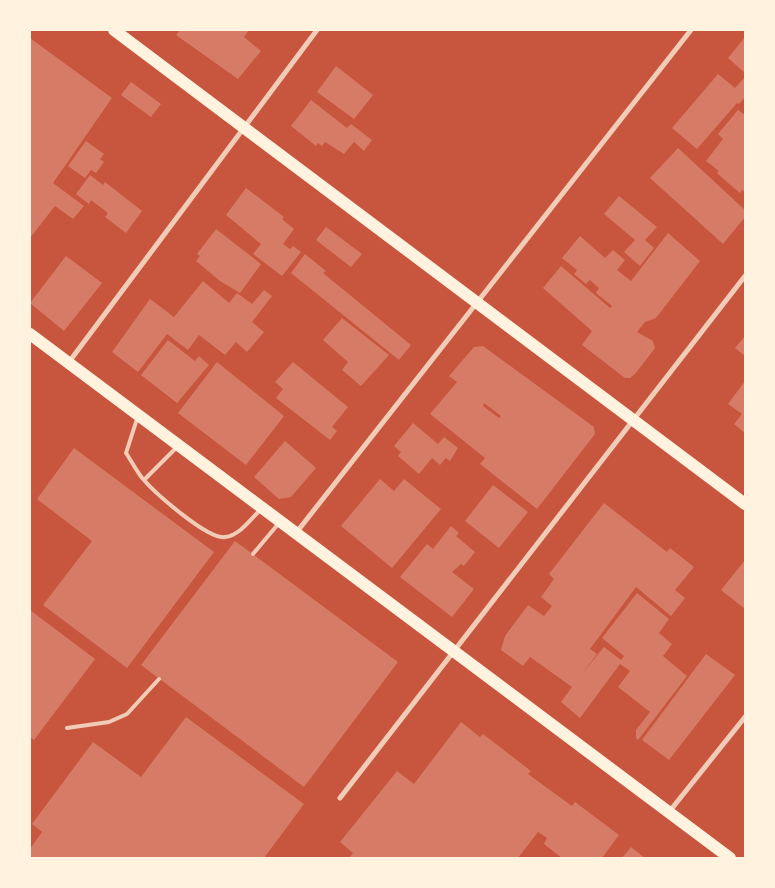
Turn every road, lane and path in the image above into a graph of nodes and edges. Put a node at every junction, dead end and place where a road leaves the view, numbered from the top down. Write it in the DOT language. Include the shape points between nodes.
graph roads {
  1 [pos="114,30"];
  2 [pos="316,30"];
  3 [pos="690,30"];
  4 [pos="244,128"];
  5 [pos="745,276"];
  6 [pos="476,302"];
  7 [pos="30,334"];
  8 [pos="69,363"];
  9 [pos="139,415"];
  10 [pos="633,420"];
  11 [pos="179,445"];
  12 [pos="144,480"];
  13 [pos="745,504"];
  14 [pos="263,508"];
  15 [pos="281,521"];
  16 [pos="296,533"];
  17 [pos="253,554"];
  18 [pos="454,651"];
  19 [pos="160,679"];
  20 [pos="745,717"];
  21 [pos="67,728"];
  22 [pos="340,798"];
  23 [pos="669,812"];
  24 [pos="730,858"];
  1 -- 4 [label="main road"];
  2 -- 4 [label="street"];
  3 -- 6 [label="street"];
  4 -- 6 [label="main road"];
  4 -- 8 [label="street"];
  5 -- 10 [label="street"];
  6 -- 10 [label="main road"];
  6 -- 16 [label="street"];
  7 -- 8 [label="main road"];
  8 -- 9 [label="main road"];
  9 -- 11 [label="main road"];
  9 -- 12 [label="lane" via="126,453"];
  10 -- 13 [label="main road"];
  10 -- 18 [label="street"];
  11 -- 12 [label="lane"];
  11 -- 14 [label="main road"];
  12 -- 14 [label="lane" via="180,512 222,538 231,536"];
  14 -- 15 [label="main road"];
  15 -- 16 [label="main road"];
  15 -- 17 [label="lane"];
  16 -- 18 [label="main road"];
  18 -- 22 [label="street"];
  18 -- 23 [label="main road"];
  19 -- 21 [label="lane" via="127,714 109,722"];
  20 -- 23 [label="street"];
  23 -- 24 [label="main road"];
}
